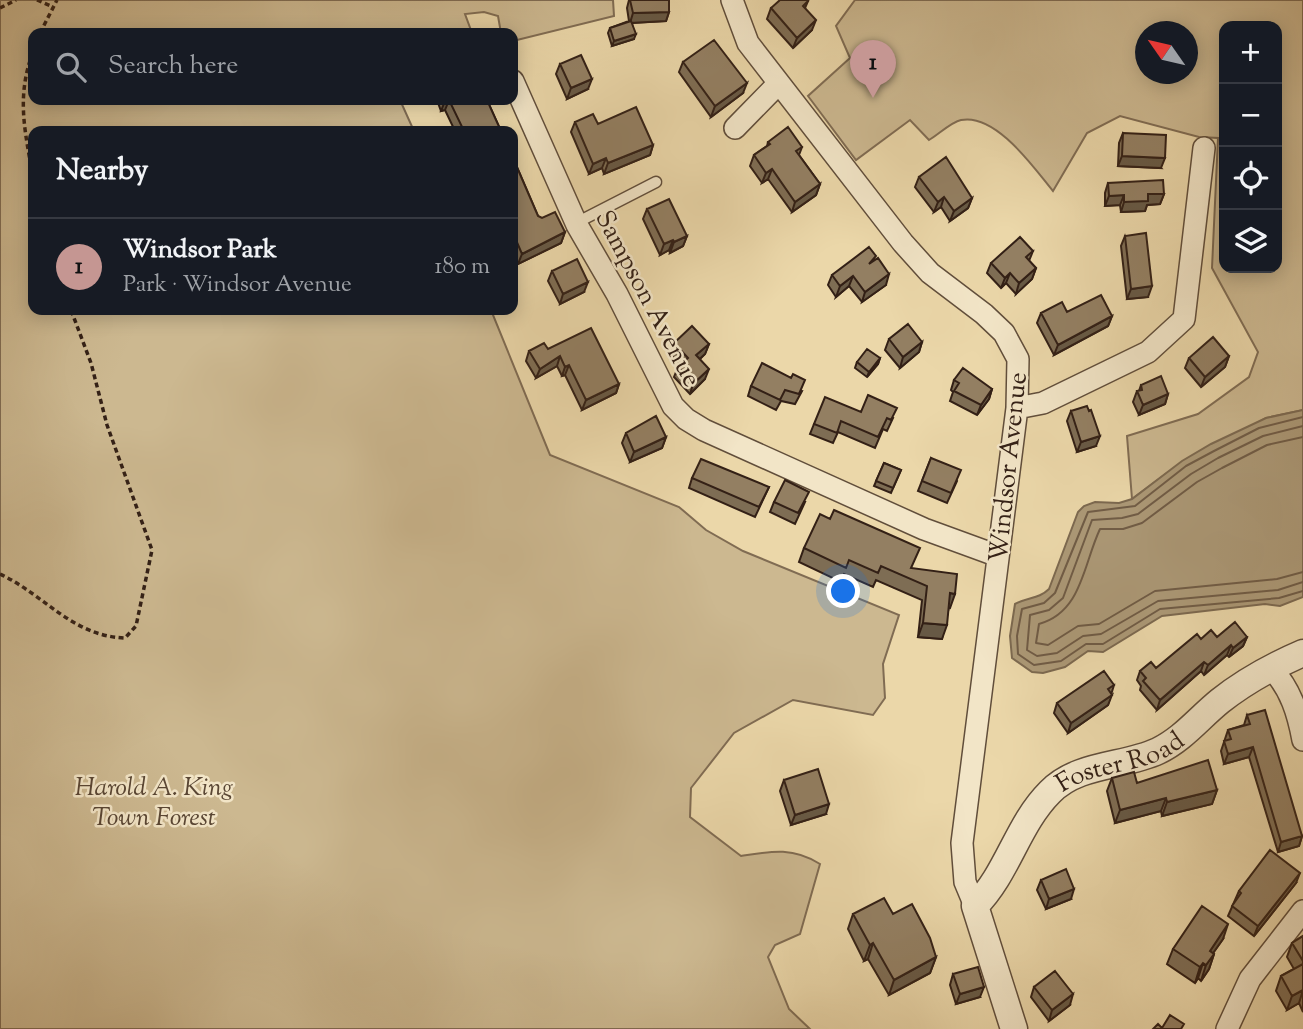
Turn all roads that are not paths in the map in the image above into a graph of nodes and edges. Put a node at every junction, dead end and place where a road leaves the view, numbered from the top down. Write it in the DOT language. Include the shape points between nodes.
graph roads {
  1 [pos="733,0"];
  2 [pos="779,83"];
  3 [pos="518,92"];
  4 [pos="735,128"];
  5 [pos="1204,148"];
  6 [pos="656,182"];
  7 [pos="576,223"];
  8 [pos="1017,408"];
  9 [pos="998,556"];
  10 [pos="1303,653"];
  11 [pos="1272,669"];
  12 [pos="1303,740"];
  13 [pos="975,906"];
  14 [pos="1303,911"];
  15 [pos="1014,1029"];
  16 [pos="1227,1029"];
  1 -- 2 [label="street, Windsor Avenue" via="748,43"];
  2 -- 4 [label="street"];
  2 -- 8 [label="street, Windsor Avenue" via="919,261 1004,333 1018,359"];
  3 -- 7 [label="street, Sampson Avenue"];
  5 -- 8 [label="street" via="1184,319 1148,352 1043,403"];
  6 -- 7 [label="lane"];
  7 -- 9 [label="street, Sampson Avenue" via="673,406 686,419 924,529"];
  8 -- 9 [label="street, Windsor Avenue"];
  9 -- 13 [label="street, Windsor Avenue" via="962,843 965,882"];
  10 -- 11 [label="street, Foster Road"];
  11 -- 12 [label="street" via="1295,705"];
  11 -- 13 [label="street, Foster Road" via="1221,700 1171,744 1127,763 1074,775 1052,790"];
  13 -- 15 [label="street, Windsor Avenue"];
  14 -- 16 [label="street" via="1250,979"];
}
